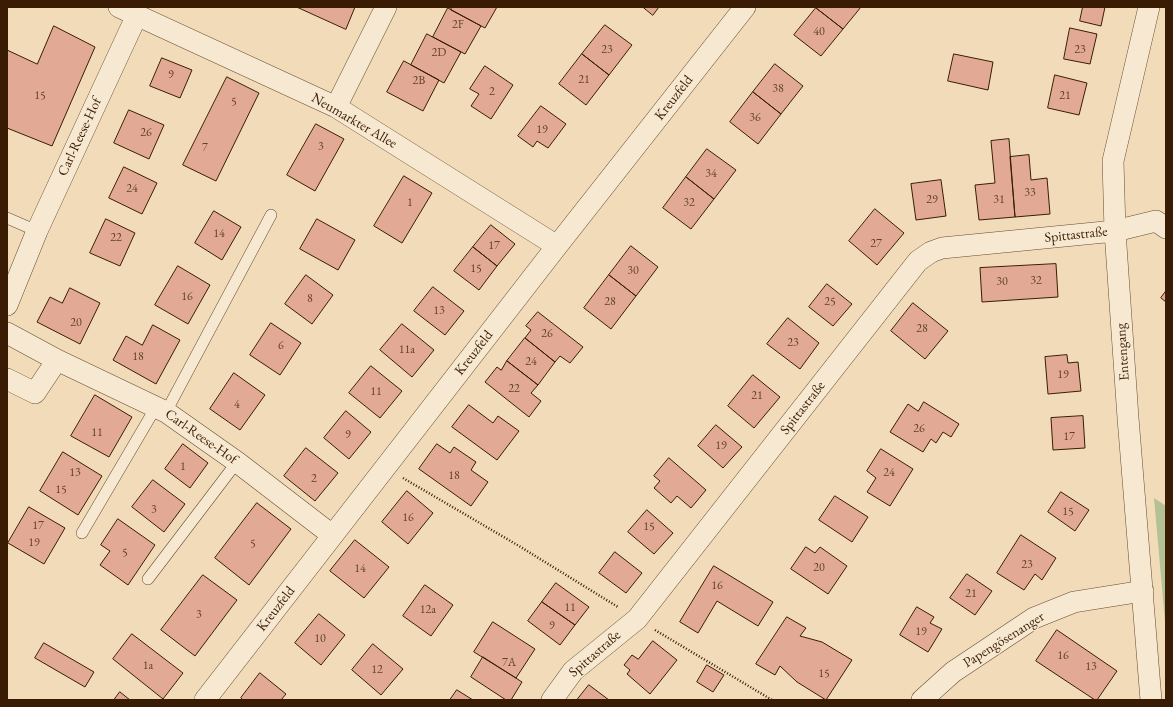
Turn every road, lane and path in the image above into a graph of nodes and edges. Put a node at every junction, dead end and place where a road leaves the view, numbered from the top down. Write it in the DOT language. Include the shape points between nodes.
graph roads {
  1 [pos="386,7"];
  2 [pos="745,7"];
  3 [pos="1149,7"];
  4 [pos="128,11"];
  5 [pos="336,107"];
  6 [pos="271,215"];
  7 [pos="7,218"];
  8 [pos="1166,228"];
  9 [pos="37,231"];
  10 [pos="1115,231"];
  11 [pos="557,246"];
  12 [pos="7,305"];
  13 [pos="7,333"];
  14 [pos="57,360"];
  15 [pos="7,379"];
  16 [pos="161,410"];
  17 [pos="237,462"];
  18 [pos="385,467"];
  19 [pos="82,533"];
  20 [pos="332,535"];
  21 [pos="148,579"];
  22 [pos="1143,591"];
  23 [pos="636,619"];
  24 [pos="205,700"];
  25 [pos="552,700"];
  26 [pos="772,700"];
  27 [pos="922,700"];
  28 [pos="1151,700"];
  1 -- 5 [label="street"];
  2 -- 11 [label="street, Kreuzfeld"];
  3 -- 10 [label="street, Entengang" via="1113,161"];
  4 -- 5 [label="street, Neumarkter Allee"];
  4 -- 9 [label="street, Carl-Reese-Hof"];
  5 -- 11 [label="street, Neumarkter Allee"];
  6 -- 16 [label="lane"];
  7 -- 9 [label="lane"];
  8 -- 10 [label="street, Spittastraße" via="1156,221"];
  9 -- 12 [label="street, Carl-Reese-Hof"];
  10 -- 22 [label="street, Entengang"];
  10 -- 23 [label="street, Spittastraße" via="942,248 918,261"];
  11 -- 18 [label="street, Kreuzfeld"];
  13 -- 14 [label="street, Carl-Reese-Hof"];
  14 -- 15 [label="street" via="35,393"];
  14 -- 16 [label="street, Carl-Reese-Hof"];
  16 -- 17 [label="street, Carl-Reese-Hof"];
  16 -- 19 [label="lane"];
  17 -- 20 [label="street, Carl-Reese-Hof"];
  17 -- 21 [label="lane"];
  18 -- 20 [label="street, Kreuzfeld"];
  18 -- 23 [label="path"];
  20 -- 24 [label="street, Kreuzfeld"];
  22 -- 27 [label="street, Papengösenanger" via="1074,602 1034,618 953,672"];
  22 -- 28 [label="street, Entengang"];
  23 -- 25 [label="street, Spittastraße" via="573,671"];
  23 -- 26 [label="path"];
}
